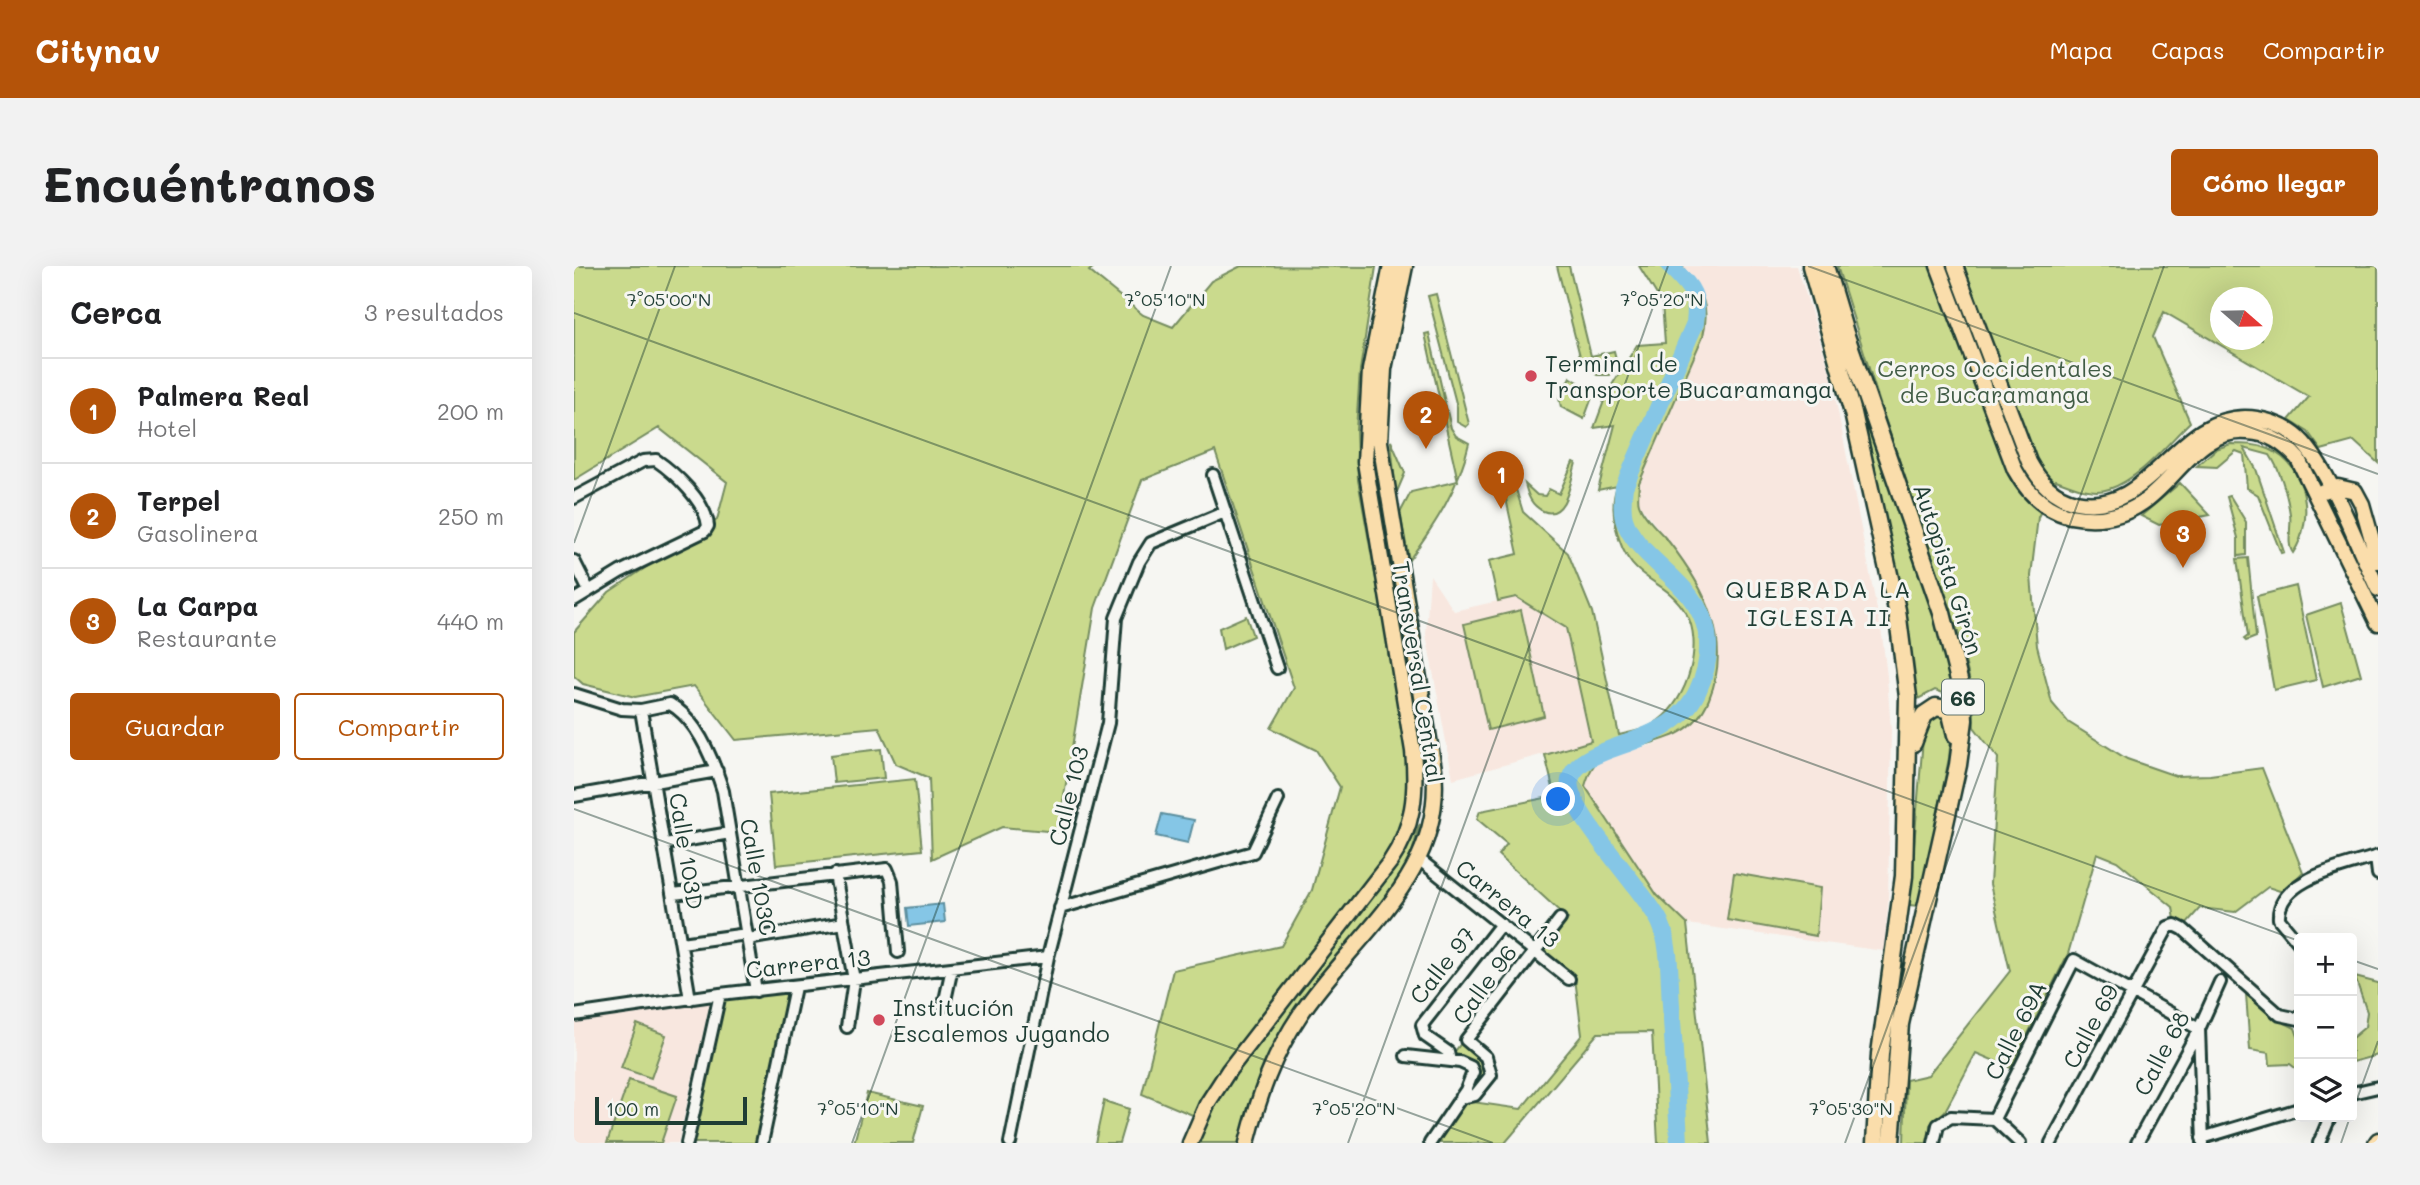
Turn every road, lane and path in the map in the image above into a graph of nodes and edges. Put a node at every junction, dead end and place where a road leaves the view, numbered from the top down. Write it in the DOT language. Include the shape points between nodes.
graph roads {
  1 [pos="1391,266"];
  2 [pos="1405,266"];
  3 [pos="1811,266"];
  4 [pos="1825,266"];
  5 [pos="1938,266"];
  6 [pos="1955,266"];
  7 [pos="2164,473"];
  8 [pos="1213,474"];
  9 [pos="2330,488"];
  10 [pos="2316,494"];
  11 [pos="574,498"];
  12 [pos="1225,512"];
  13 [pos="574,561"];
  14 [pos="2378,561"];
  15 [pos="2378,589"];
  16 [pos="589,591"];
  17 [pos="574,600"];
  18 [pos="2378,623"];
  19 [pos="1278,668"];
  20 [pos="574,694"];
  21 [pos="641,710"];
  22 [pos="1908,756"];
  23 [pos="1958,765"];
  24 [pos="717,771"];
  25 [pos="655,781"];
  26 [pos="574,796"];
  27 [pos="1278,799"];
  28 [pos="730,833"];
  29 [pos="665,844"];
  30 [pos="2377,857"];
  31 [pos="1420,860"];
  32 [pos="835,874"];
  33 [pos="2378,874"];
  34 [pos="738,884"];
  35 [pos="673,894"];
  36 [pos="1060,908"];
  37 [pos="1560,919"];
  38 [pos="844,923"];
  39 [pos="1501,924"];
  40 [pos="748,936"];
  41 [pos="2294,937"];
  42 [pos="681,943"];
  43 [pos="1535,951"];
  44 [pos="898,952"];
  45 [pos="1048,957"];
  46 [pos="952,968"];
  47 [pos="1569,979"];
  48 [pos="854,980"];
  49 [pos="2220,982"];
  50 [pos="795,987"];
  51 [pos="756,991"];
  52 [pos="2132,992"];
  53 [pos="720,994"];
  54 [pos="690,999"];
  55 [pos="944,1005"];
  56 [pos="574,1014"];
  57 [pos="2294,1018"];
  58 [pos="847,1027"];
  59 [pos="2199,1029"];
  60 [pos="1406,1056"];
  61 [pos="1450,1062"];
  62 [pos="2378,1087"];
  63 [pos="2357,1092"];
  64 [pos="1460,1098"];
  65 [pos="2294,1111"];
  66 [pos="1994,1119"];
  67 [pos="2328,1122"];
  68 [pos="2203,1140"];
  69 [pos="687,1143"];
  70 [pos="762,1143"];
  71 [pos="1010,1143"];
  72 [pos="1190,1143"];
  73 [pos="1247,1143"];
  74 [pos="1430,1143"];
  75 [pos="1875,1143"];
  76 [pos="1891,1143"];
  77 [pos="1934,1143"];
  78 [pos="2020,1143"];
  79 [pos="2051,1143"];
  80 [pos="2137,1143"];
  81 [pos="2319,1143"];
  1 -- 72 [label="main road, Transversal Central" via="1370,370 1365,462 1413,751 1416,785 1412,813 1390,862 1229,1070"];
  2 -- 31 [label="main road, Transversal Central" via="1385,361 1380,432 1435,782 1432,821"];
  3 -- 22 [label="highway, 66" via="1850,399 1897,610 1907,677"];
  4 -- 23 [label="highway, Autopista Girón / 66" via="1955,656 1964,720"];
  5 -- 7 [label="main road" via="2015,470 2032,495 2066,515 2103,518 2141,503"];
  6 -- 7 [label="main road" via="2029,462 2045,485 2071,500 2100,503 2130,494"];
  7 -- 9 [label="main road" via="2206,427 2225,419 2259,418 2301,440"];
  7 -- 10 [label="main road" via="2216,436 2256,432 2289,449"];
  8 -- 12 [label="street"];
  9 -- 10 [label="main road"];
  9 -- 14 [label="main road" via="2347,488 2359,496"];
  9 -- 15 [label="main road"];
  10 -- 18 [label="main road"];
  11 -- 16 [label="street" via="652,459 688,491 709,526"];
  12 -- 19 [label="street"];
  12 -- 36 [label="street, Calle 103" via="1151,543 1139,562 1116,618 1108,723"];
  13 -- 16 [label="street"];
  16 -- 17 [label="street"];
  20 -- 21 [label="street"];
  21 -- 24 [label="street, Calle 103C" via="659,704 676,707"];
  21 -- 25 [label="street, Calle 103D"];
  22 -- 23 [label="highway" via="1924,715 1930,708 1942,706 1953,715"];
  22 -- 75 [label="highway, 66" via="1903,885 1880,1054"];
  23 -- 76 [label="highway, Autopista Girón / 66" via="1900,1024"];
  24 -- 25 [label="street"];
  24 -- 28 [label="street, Calle 103C"];
  25 -- 26 [label="street"];
  25 -- 29 [label="street, Calle 103D"];
  27 -- 36 [label="street" via="1253,852"];
  28 -- 29 [label="street"];
  28 -- 34 [label="street, Calle 103C"];
  29 -- 35 [label="street, Calle 103D"];
  30 -- 33 [label="street"];
  30 -- 41 [label="street" via="2301,882 2278,913"];
  31 -- 39 [label="street, Carrera 13"];
  31 -- 73 [label="main road, Transversal Central" via="1290,1030 1266,1077"];
  32 -- 34 [label="street"];
  32 -- 38 [label="street"];
  32 -- 44 [label="street" via="882,868 890,872"];
  34 -- 35 [label="street"];
  34 -- 40 [label="street, Calle 103C"];
  35 -- 42 [label="street, Calle 103D"];
  36 -- 45 [label="street, Calle 103"];
  37 -- 43 [label="street, Calle 96"];
  38 -- 40 [label="street"];
  38 -- 48 [label="street"];
  39 -- 43 [label="street, Carrera 13"];
  39 -- 61 [label="street, Calle 97" via="1422,1025 1422,1032 1448,1052"];
  40 -- 42 [label="street"];
  40 -- 51 [label="street, Calle 103C"];
  42 -- 54 [label="street, Calle 103D"];
  43 -- 47 [label="street, Carrera 13"];
  43 -- 64 [label="street, Calle 96" via="1466,1040 1486,1057 1491,1075 1475,1095"];
  45 -- 46 [label="street, Carrera 13"];
  45 -- 71 [label="street, Calle 103"];
  46 -- 48 [label="street, Carrera 13"];
  46 -- 55 [label="street"];
  48 -- 50 [label="street, Carrera 13"];
  48 -- 58 [label="street"];
  49 -- 59 [label="street, Calle 68"];
  50 -- 51 [label="street, Carrera 13"];
  50 -- 70 [label="street"];
  51 -- 53 [label="street, Carrera 13"];
  52 -- 57 [label="street, Calle 69" via="2165,930 2175,925 2280,1015"];
  52 -- 59 [label="street"];
  52 -- 66 [label="street, Calle 69A" via="2074,960"];
  52 -- 79 [label="street, Calle 69"];
  53 -- 54 [label="street, Carrera 13"];
  53 -- 69 [label="street"];
  54 -- 56 [label="street, Carrera 13"];
  59 -- 68 [label="street"];
  59 -- 80 [label="street, Calle 68"];
  60 -- 61 [label="street"];
  61 -- 64 [label="street" via="1467,1065 1473,1072"];
  62 -- 63 [label="street"];
  64 -- 74 [label="street"];
  65 -- 68 [label="street"];
  66 -- 77 [label="street" via="1943,1120"];
  66 -- 78 [label="street"];
  67 -- 81 [label="street"];
}
